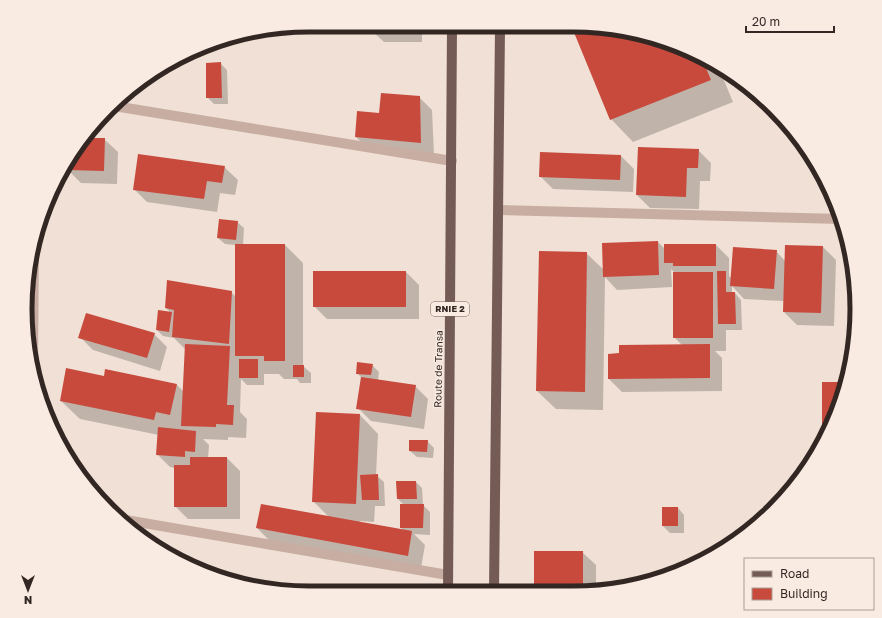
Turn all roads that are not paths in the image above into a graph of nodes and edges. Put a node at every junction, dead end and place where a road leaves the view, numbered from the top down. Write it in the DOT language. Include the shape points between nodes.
graph roads {
  1 [pos="452,32"];
  2 [pos="500,32"];
  3 [pos="120,107"];
  4 [pos="452,161"];
  5 [pos="499,210"];
  6 [pos="835,219"];
  7 [pos="33,284"];
  8 [pos="33,322"];
  9 [pos="130,521"];
  10 [pos="448,576"];
  11 [pos="448,586"];
  12 [pos="494,586"];
  1 -- 4 [label="main road, Route de Transa / RNIE 2"];
  2 -- 5 [label="main road"];
  3 -- 4 [label="street"];
  4 -- 10 [label="main road, Route de Transa / RNIE 2"];
  5 -- 6 [label="street"];
  5 -- 12 [label="main road"];
  7 -- 8 [label="street"];
  9 -- 10 [label="street"];
  10 -- 11 [label="main road, Route de Transa / RNIE 2"];
}
